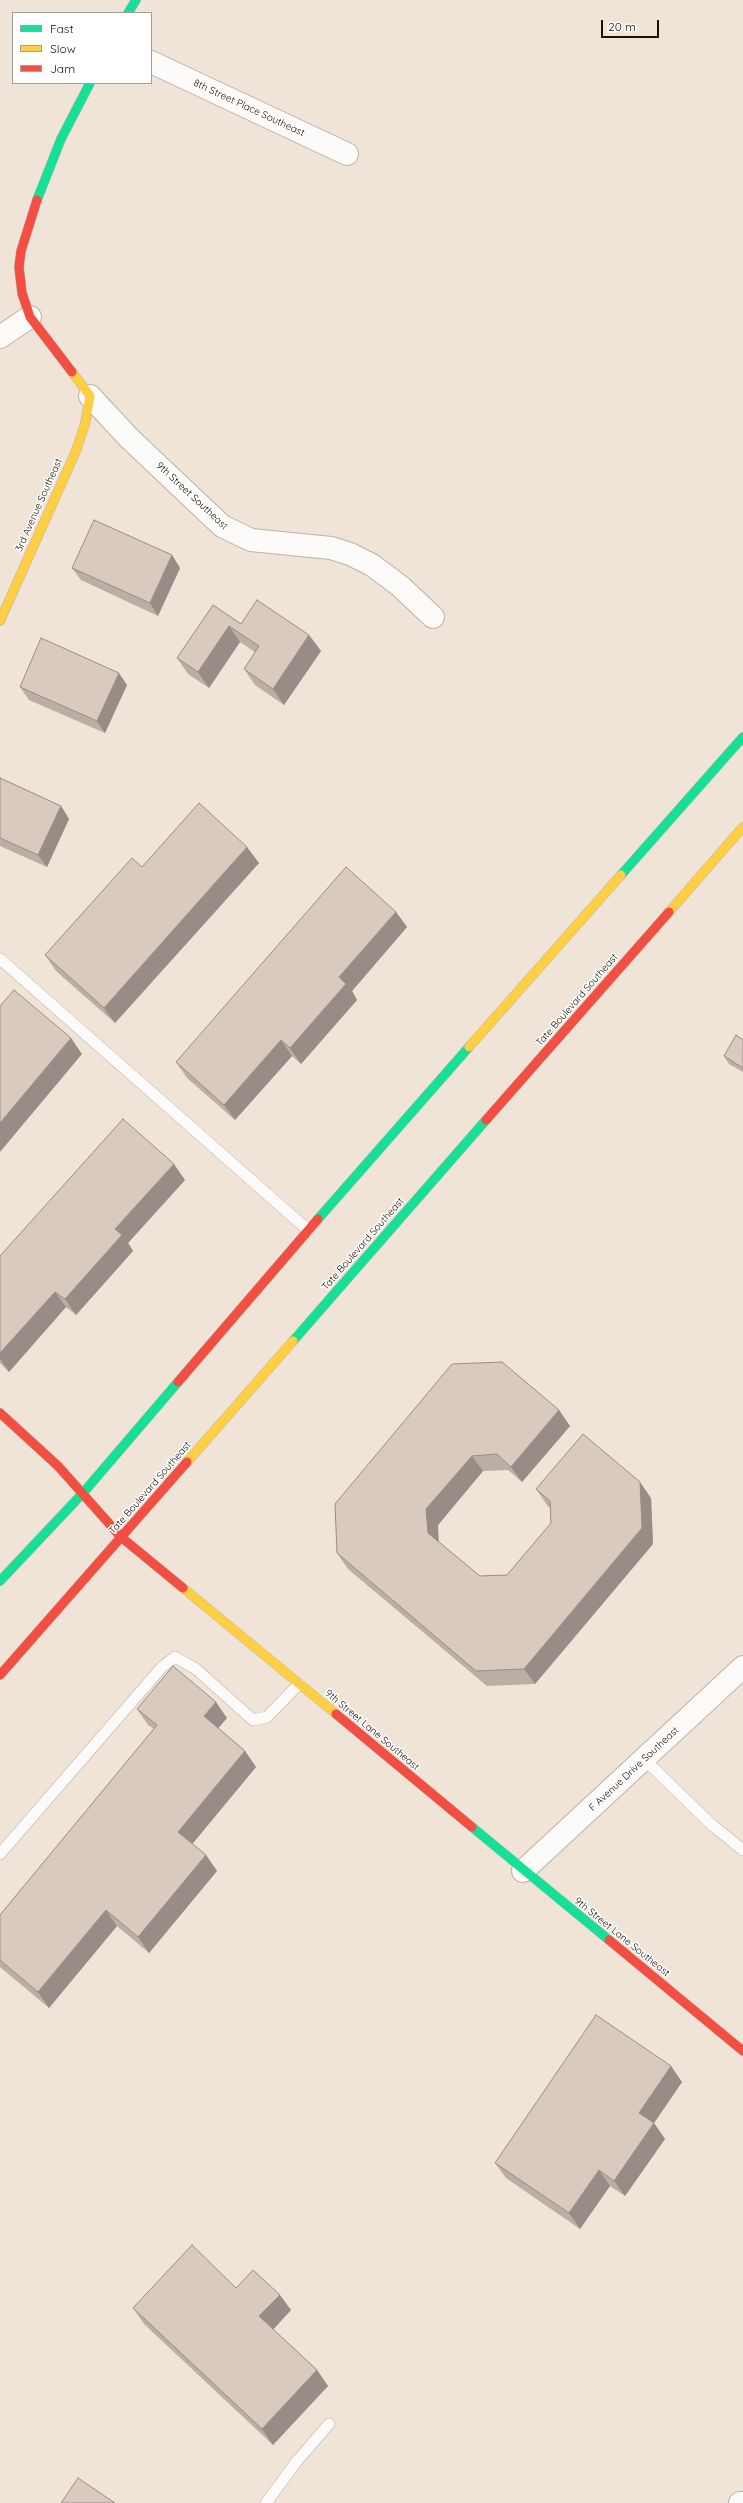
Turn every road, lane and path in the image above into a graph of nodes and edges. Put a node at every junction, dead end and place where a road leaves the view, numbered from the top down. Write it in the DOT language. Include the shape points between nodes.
graph roads {
  1 [pos="136,0"];
  2 [pos="129,12"];
  3 [pos="152,62"];
  4 [pos="89,84"];
  5 [pos="347,154"];
  6 [pos="30,317"];
  7 [pos="0,337"];
  8 [pos="90,396"];
  9 [pos="432,617"];
  10 [pos="0,621"];
  11 [pos="743,737"];
  12 [pos="743,827"];
  13 [pos="0,959"];
  14 [pos="308,1230"];
  15 [pos="0,1413"];
  16 [pos="83,1493"];
  17 [pos="122,1537"];
  18 [pos="0,1581"];
  19 [pos="743,1666"];
  20 [pos="0,1675"];
  21 [pos="299,1684"];
  22 [pos="645,1760"];
  23 [pos="743,1850"];
  24 [pos="0,1854"];
  25 [pos="524,1871"];
  26 [pos="743,2051"];
  27 [pos="329,2424"];
  28 [pos="266,2503"];
  1 -- 2 [label="main road"];
  3 -- 5 [label="street, 8th Street Place Southeast"];
  4 -- 6 [label="main road" via="43,180 21,250 19,267 22,293"];
  6 -- 7 [label="street"];
  6 -- 8 [label="main road, 9th Street Southeast"];
  8 -- 9 [label="street, 9th Street Southeast" via="129,438 222,526 250,540 331,548 350,554 372,565 400,586"];
  8 -- 10 [label="main road, 3rd Avenue Southeast" via="85,424 76,451"];
  11 -- 14 [label="main road"];
  12 -- 17 [label="main road, Tate Boulevard Southeast"];
  13 -- 14 [label="lane"];
  14 -- 16 [label="main road"];
  15 -- 16 [label="main road, 9th Street Lane Southeast" via="58,1466"];
  16 -- 17 [label="main road, 9th Street Lane Southeast"];
  16 -- 18 [label="main road"];
  17 -- 20 [label="main road, Tate Boulevard Southeast"];
  17 -- 21 [label="main road, 9th Street Lane Southeast"];
  19 -- 22 [label="street, F Avenue Drive Southeast"];
  21 -- 24 [label="lane" via="267,1717 253,1720 196,1669 175,1658 162,1667"];
  21 -- 25 [label="main road, 9th Street Lane Southeast"];
  22 -- 23 [label="lane" via="712,1825"];
  22 -- 25 [label="street, F Avenue Drive Southeast"];
  25 -- 26 [label="main road, 9th Street Lane Southeast"];
  27 -- 28 [label="lane"];
}
